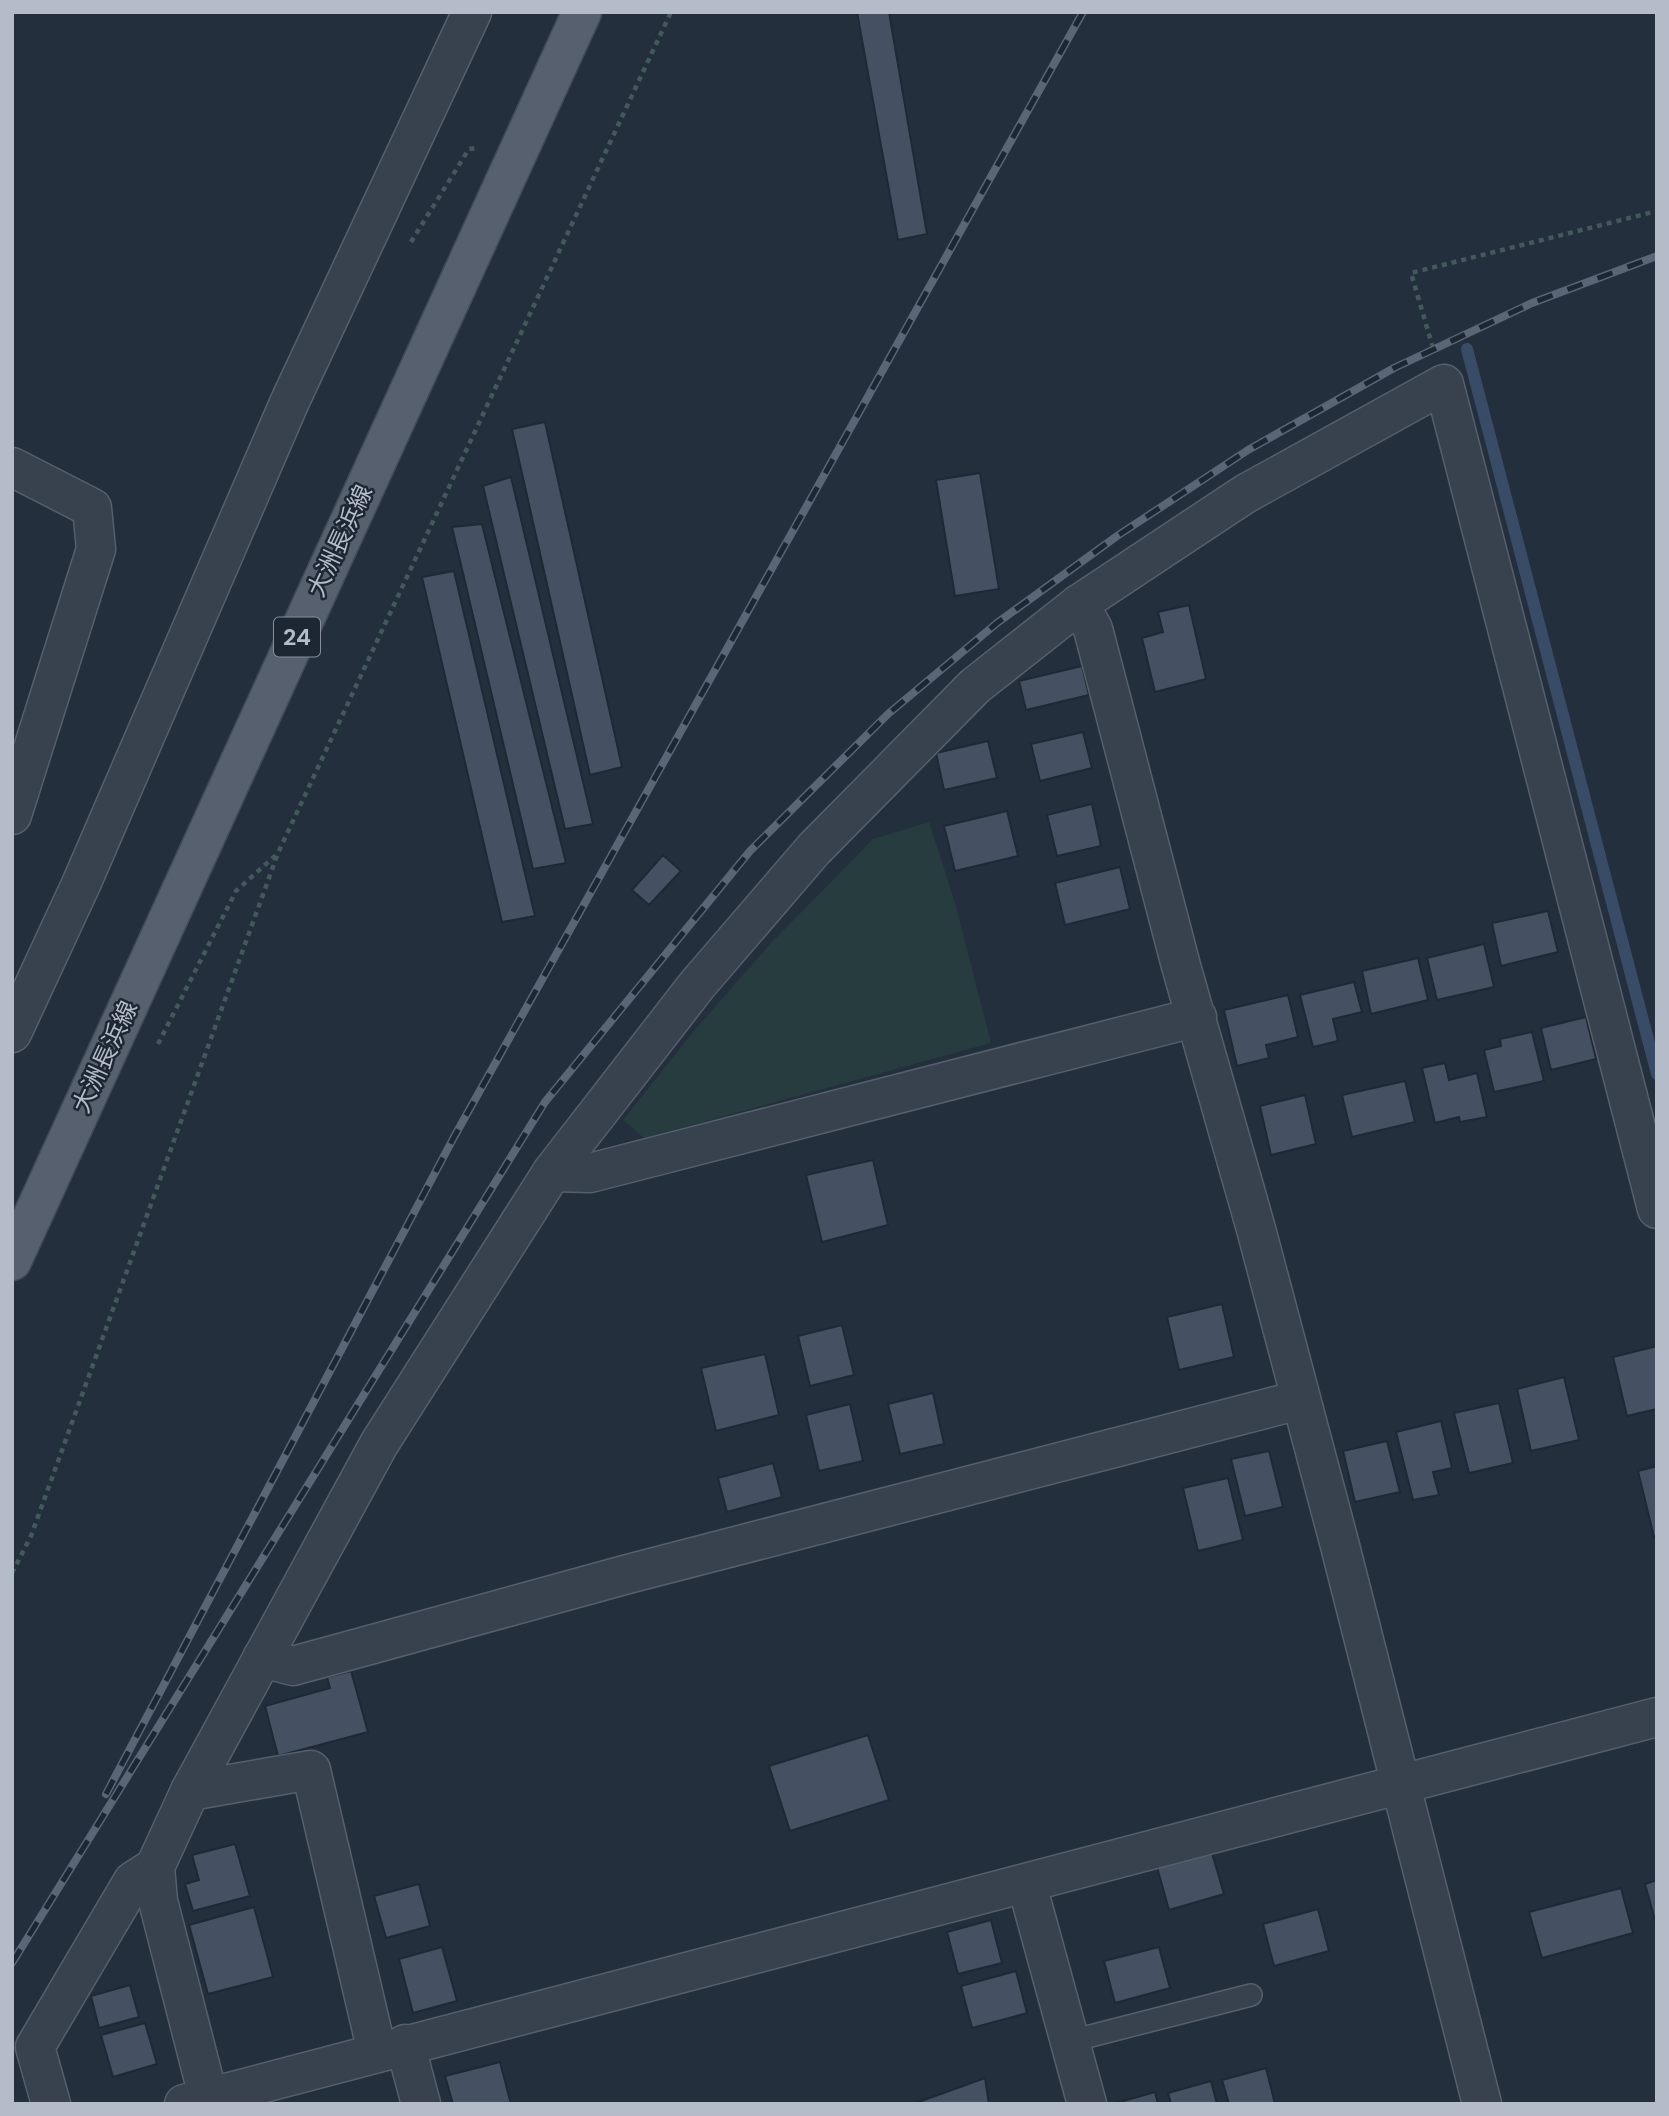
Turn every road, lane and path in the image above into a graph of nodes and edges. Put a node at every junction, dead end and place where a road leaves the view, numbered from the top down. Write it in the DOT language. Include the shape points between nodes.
graph roads {
  1 [pos="472,12"];
  2 [pos="582,12"];
  3 [pos="671,12"];
  4 [pos="1657,211"];
  5 [pos="1444,384"];
  6 [pos="12,467"];
  7 [pos="1079,604"];
  8 [pos="12,815"];
  9 [pos="278,853"];
  10 [pos="1197,1017"];
  11 [pos="12,1033"];
  12 [pos="155,1049"];
  13 [pos="552,1172"];
  14 [pos="1657,1209"];
  15 [pos="12,1261"];
  16 [pos="1299,1400"];
  17 [pos="12,1573"];
  18 [pos="262,1658"];
  19 [pos="1657,1717"];
  20 [pos="1399,1787"];
  21 [pos="191,1791"];
  22 [pos="155,1867"];
  23 [pos="1027,1885"];
  24 [pos="1251,1995"];
  25 [pos="1071,2041"];
  26 [pos="391,2048"];
  27 [pos="196,2100"];
  28 [pos="51,2104"];
  29 [pos="421,2104"];
  30 [pos="1087,2104"];
  31 [pos="1482,2104"];
  1 -- 11 [label="street" via="290,401"];
  2 -- 15 [label="main road, 大洲長浜線 / 24"];
  3 -- 9 [label="path"];
  4 -- 5 [label="path" via="1411,273"];
  5 -- 7 [label="street" via="1245,494"];
  5 -- 14 [label="street"];
  6 -- 8 [label="street" via="92,508 96,549"];
  7 -- 10 [label="street" via="1093,629"];
  7 -- 13 [label="street" via="975,687 845,816 697,985"];
  9 -- 12 [label="path" via="236,891"];
  9 -- 17 [label="path" via="36,1523"];
  10 -- 13 [label="street" via="600,1171"];
  10 -- 16 [label="street"];
  13 -- 18 [label="street" via="379,1444"];
  16 -- 18 [label="street" via="293,1666"];
  16 -- 20 [label="street"];
  18 -- 21 [label="street"];
  19 -- 20 [label="street"];
  20 -- 23 [label="street"];
  20 -- 31 [label="street"];
  21 -- 22 [label="street"];
  21 -- 26 [label="street" via="311,1770"];
  22 -- 27 [label="street"];
  22 -- 28 [label="street" via="133,1881 35,2047"];
  23 -- 25 [label="street"];
  23 -- 26 [label="street"];
  24 -- 25 [label="lane"];
  25 -- 30 [label="street"];
  26 -- 27 [label="street"];
  26 -- 29 [label="street"];
}
